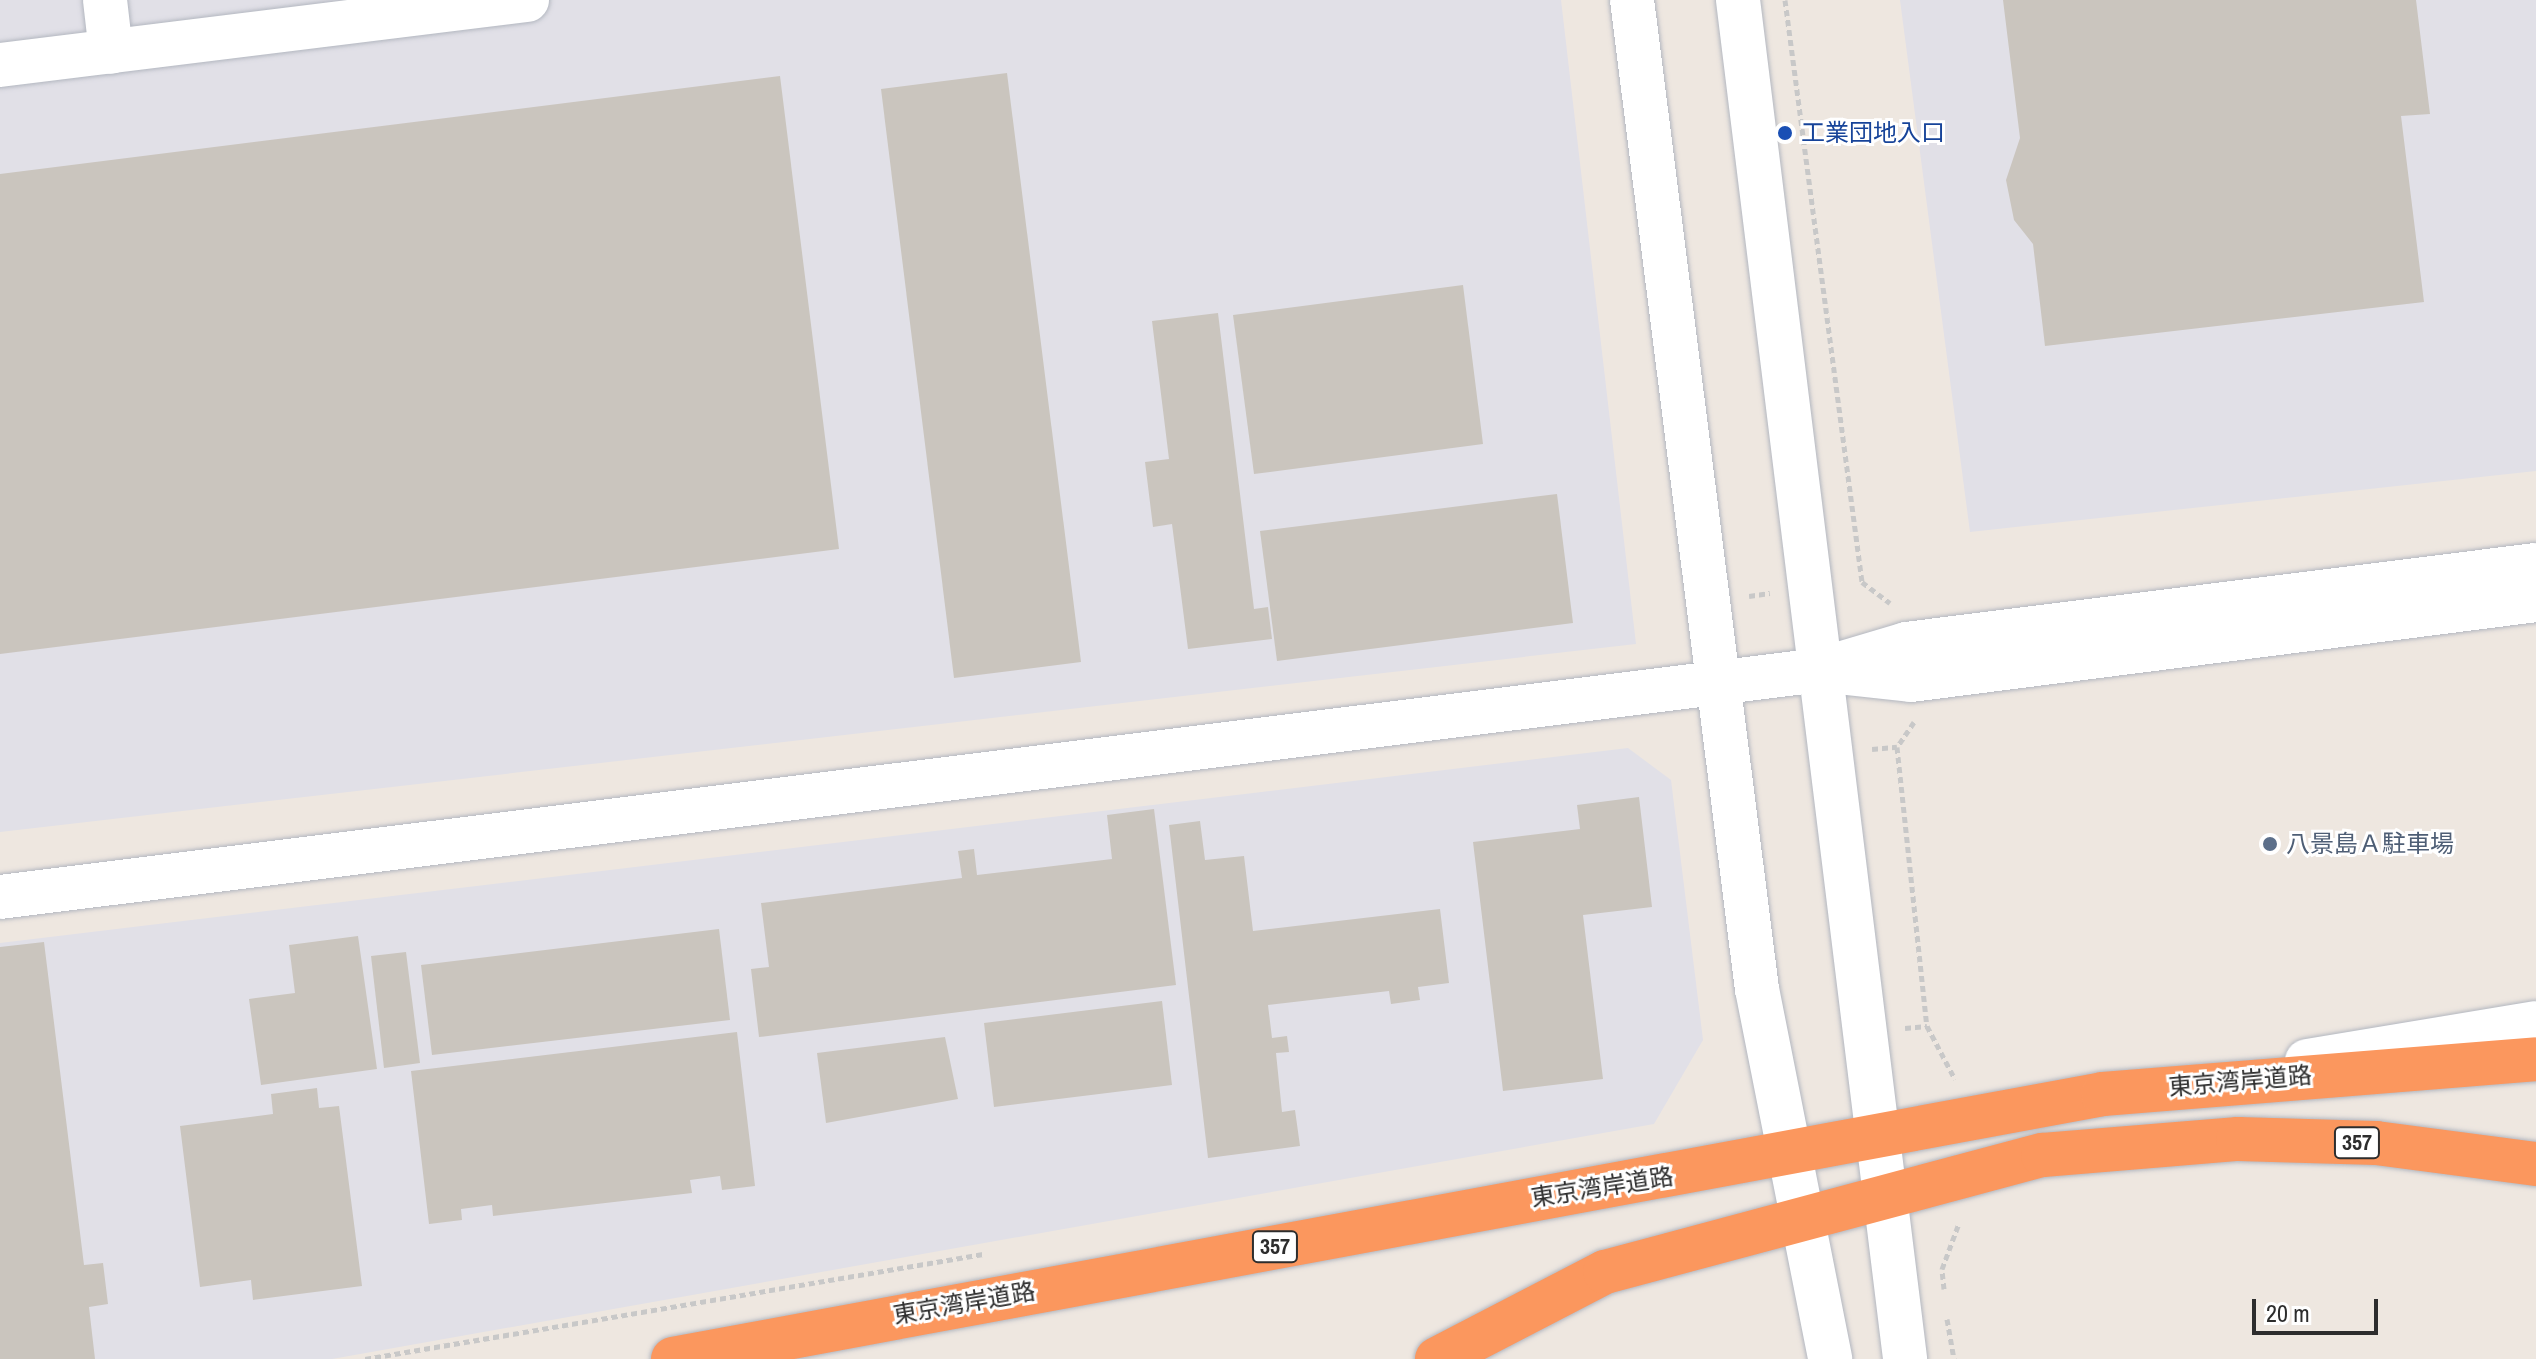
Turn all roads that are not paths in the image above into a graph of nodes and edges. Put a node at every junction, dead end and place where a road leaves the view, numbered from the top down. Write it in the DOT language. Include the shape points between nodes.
graph roads {
  1 [pos="105,0"];
  2 [pos="527,0"];
  3 [pos="1632,0"];
  4 [pos="1738,0"];
  5 [pos="111,52"];
  6 [pos="0,65"];
  7 [pos="2536,565"];
  8 [pos="2536,600"];
  9 [pos="1819,670"];
  10 [pos="1718,682"];
  11 [pos="0,897"];
  12 [pos="2536,1023"];
  13 [pos="2536,1059"];
  14 [pos="2186,1083"];
  15 [pos="1876,1136"];
  16 [pos="1787,1154"];
  17 [pos="2536,1164"];
  18 [pos="1880,1194"];
  19 [pos="1798,1216"];
  20 [pos="673,1359"];
  21 [pos="1437,1359"];
  22 [pos="1830,1359"];
  23 [pos="1905,1359"];
  1 -- 5 [label="street"];
  2 -- 5 [label="street"];
  3 -- 10 [label="street"];
  4 -- 9 [label="street"];
  5 -- 6 [label="street"];
  7 -- 9 [label="street" via="1906,644"];
  8 -- 9 [label="street" via="1911,680"];
  9 -- 10 [label="street"];
  9 -- 15 [label="street"];
  10 -- 11 [label="street"];
  10 -- 16 [label="street" via="1757,989"];
  12 -- 14 [label="street"];
  13 -- 14 [label="highway, 東京湾岸道路 / 357"];
  14 -- 15 [label="highway, 東京湾岸道路 / 357"];
  15 -- 16 [label="highway, 東京湾岸道路 / 357"];
  15 -- 18 [label="street"];
  16 -- 19 [label="street"];
  16 -- 20 [label="highway, 東京湾岸道路 / 357"];
  17 -- 18 [label="highway, 357" via="2376,1143 2238,1139 2097,1147 1957,1173"];
  18 -- 19 [label="highway, 357"];
  18 -- 23 [label="street"];
  19 -- 21 [label="highway, 357" via="1557,1291"];
  19 -- 22 [label="street"];
}
